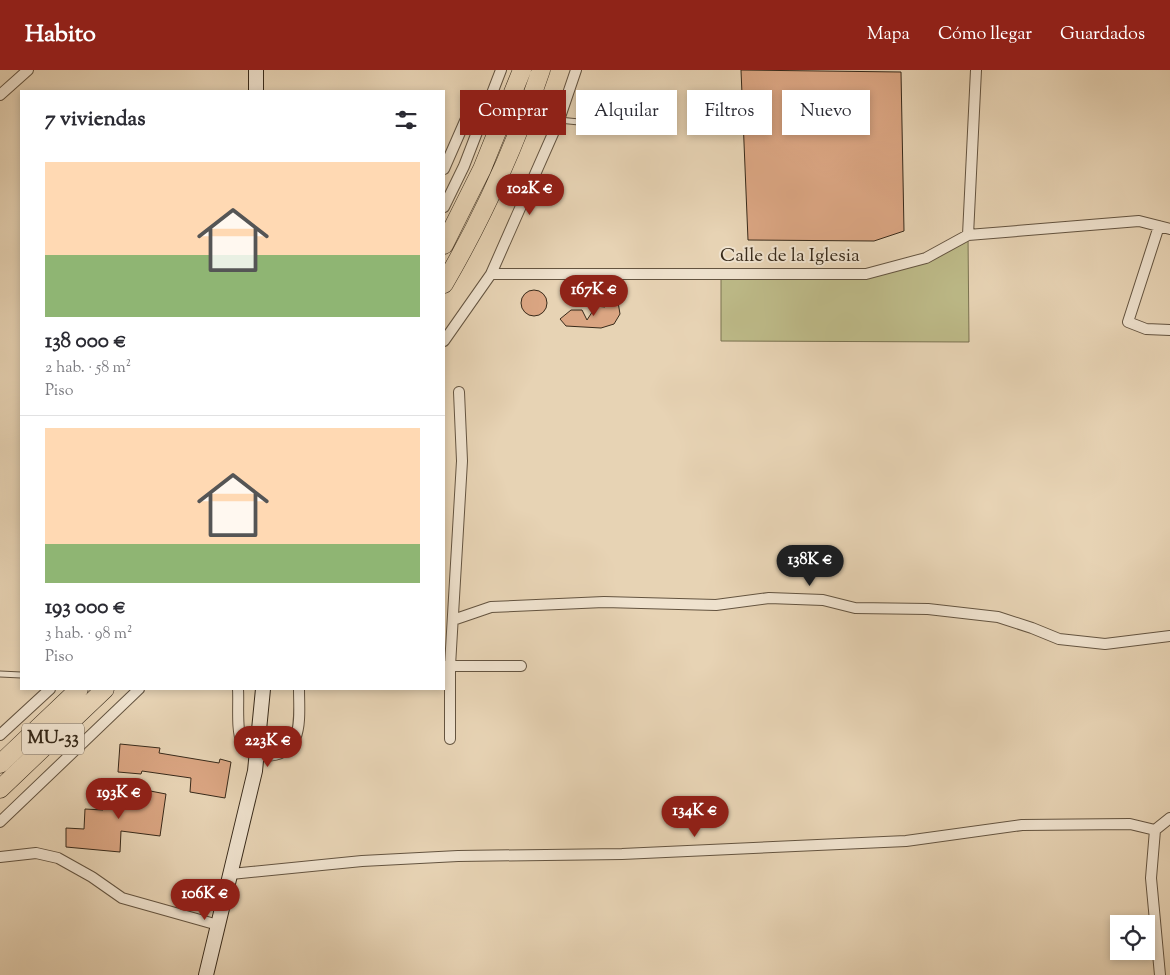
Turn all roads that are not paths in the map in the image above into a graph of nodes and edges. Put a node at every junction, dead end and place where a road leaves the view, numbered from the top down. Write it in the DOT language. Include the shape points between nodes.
graph roads {
  1 [pos="28,70"];
  2 [pos="256,70"];
  3 [pos="501,70"];
  4 [pos="522,70"];
  5 [pos="541,70"];
  6 [pos="576,70"];
  7 [pos="976,70"];
  8 [pos="256,90"];
  9 [pos="0,95"];
  10 [pos="566,98"];
  11 [pos="460,132"];
  12 [pos="551,135"];
  13 [pos="445,141"];
  14 [pos="456,141"];
  15 [pos="448,159"];
  16 [pos="445,166"];
  17 [pos="464,166"];
  18 [pos="445,205"];
  19 [pos="1159,226"];
  20 [pos="1170,229"];
  21 [pos="968,234"];
  22 [pos="445,243"];
  23 [pos="491,274"];
  24 [pos="445,282"];
  25 [pos="1170,330"];
  26 [pos="445,339"];
  27 [pos="459,392"];
  28 [pos="453,620"];
  29 [pos="1170,636"];
  30 [pos="447,666"];
  31 [pos="521,666"];
  32 [pos="0,674"];
  33 [pos="20,675"];
  34 [pos="49,690"];
  35 [pos="78,690"];
  36 [pos="104,690"];
  37 [pos="138,690"];
  38 [pos="238,690"];
  39 [pos="263,690"];
  40 [pos="299,690"];
  41 [pos="0,735"];
  42 [pos="450,738"];
  43 [pos="257,756"];
  44 [pos="0,764"];
  45 [pos="0,789"];
  46 [pos="1170,818"];
  47 [pos="0,822"];
  48 [pos="1155,830"];
  49 [pos="0,857"];
  50 [pos="231,874"];
  51 [pos="218,925"];
  52 [pos="206,975"];
  53 [pos="1160,975"];
  1 -- 9 [label="street"];
  2 -- 8 [label="main road"];
  3 -- 17 [label="street"];
  4 -- 22 [label="highway" via="482,169"];
  5 -- 24 [label="highway" via="485,206"];
  6 -- 10 [label="street"];
  7 -- 21 [label="street"];
  11 -- 14 [label="street"];
  12 -- 23 [label="street"];
  13 -- 14 [label="street"];
  14 -- 15 [label="street"];
  15 -- 16 [label="street"];
  15 -- 17 [label="street"];
  17 -- 18 [label="street"];
  19 -- 20 [label="street, Calle de la Iglesia"];
  19 -- 21 [label="street, Calle de la Iglesia" via="1140,221"];
  19 -- 25 [label="street" via="1128,322 1146,328"];
  21 -- 23 [label="street, Calle de la Iglesia" via="926,258 866,274"];
  23 -- 26 [label="street"];
  27 -- 28 [label="street" via="462,460"];
  28 -- 29 [label="street" via="491,607 604,602 716,604 769,598 823,600 855,608 928,609 998,618 1059,639 1105,644"];
  28 -- 30 [label="street"];
  30 -- 31 [label="street"];
  30 -- 42 [label="street"];
  32 -- 33 [label="lane"];
  34 -- 41 [label="street"];
  35 -- 44 [label="highway, MU-33"];
  36 -- 45 [label="highway, MU-33"];
  37 -- 47 [label="street"];
  38 -- 43 [label="street" via="240,736 247,750"];
  39 -- 43 [label="main road"];
  40 -- 43 [label="street" via="295,743 273,756"];
  43 -- 50 [label="main road"];
  46 -- 48 [label="street"];
  48 -- 50 [label="street" via="1130,824 1022,825 906,841 622,854 458,856 362,861"];
  48 -- 53 [label="street" via="1151,878"];
  49 -- 51 [label="street" via="36,853 58,858 92,876 122,898"];
  50 -- 51 [label="main road"];
  51 -- 52 [label="main road"];
}
